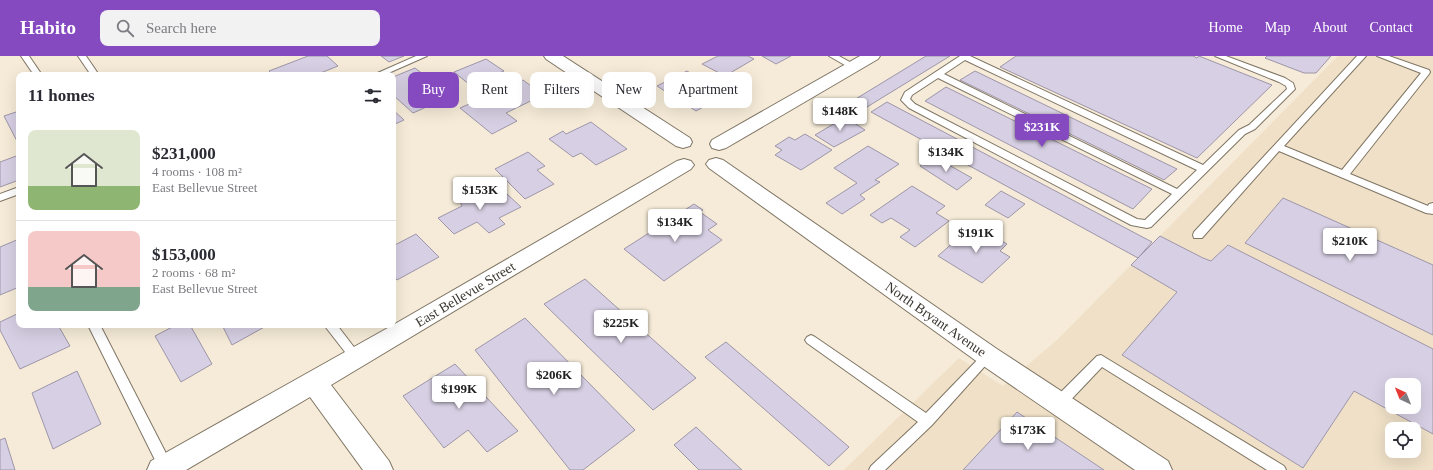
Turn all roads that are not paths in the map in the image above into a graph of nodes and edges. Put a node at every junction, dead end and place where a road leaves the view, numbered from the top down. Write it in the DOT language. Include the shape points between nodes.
graph roads {
  1 [pos="25,56"];
  2 [pos="82,56"];
  3 [pos="423,56"];
  4 [pos="552,56"];
  5 [pos="833,56"];
  6 [pos="872,56"];
  7 [pos="1219,56"];
  8 [pos="1362,56"];
  9 [pos="1381,56"];
  10 [pos="965,57"];
  11 [pos="853,66"];
  12 [pos="36,72"];
  13 [pos="94,72"];
  14 [pos="384,72"];
  15 [pos="938,75"];
  16 [pos="683,142"];
  17 [pos="1278,148"];
  18 [pos="718,154"];
  19 [pos="684,165"];
  20 [pos="1204,169"];
  21 [pos="1344,175"];
  22 [pos="16,191"];
  23 [pos="1179,194"];
  24 [pos="0,198"];
  25 [pos="1432,210"];
  26 [pos="1198,235"];
  27 [pos="95,328"];
  28 [pos="332,328"];
  29 [pos="811,340"];
  30 [pos="988,356"];
  31 [pos="356,358"];
  32 [pos="314,382"];
  33 [pos="1059,403"];
  34 [pos="927,421"];
  35 [pos="164,469"];
  36 [pos="379,470"];
  37 [pos="876,470"];
  38 [pos="1158,470"];
  39 [pos="1279,470"];
  1 -- 12 [label="lane"];
  2 -- 13 [label="lane"];
  3 -- 14 [label="lane"];
  4 -- 16 [label="street"];
  5 -- 11 [label="lane"];
  6 -- 11 [label="street"];
  7 -- 20 [label="lane" via="1282,80 1290,85 1291,89"];
  8 -- 17 [label="lane"];
  9 -- 21 [label="lane" via="1426,72"];
  10 -- 15 [label="lane"];
  10 -- 20 [label="lane"];
  11 -- 18 [label="street"];
  15 -- 23 [label="lane"];
  15 -- 23 [label="lane" via="908,94 905,100 912,106 1135,222 1147,224"];
  16 -- 18 [label="street" via="709,139"];
  16 -- 19 [label="street" via="675,154"];
  17 -- 21 [label="lane"];
  17 -- 26 [label="lane"];
  18 -- 19 [label="street" via="700,168"];
  18 -- 30 [label="street, North Bryant Avenue"];
  19 -- 31 [label="street, East Bellevue Street"];
  20 -- 23 [label="lane"];
  21 -- 25 [label="lane"];
  22 -- 24 [label="lane"];
  27 -- 35 [label="lane"];
  28 -- 31 [label="lane"];
  29 -- 34 [label="lane"];
  30 -- 33 [label="street, North Bryant Avenue"];
  30 -- 34 [label="lane"];
  31 -- 32 [label="street, East Bellevue Street"];
  32 -- 35 [label="street, East Bellevue Street"];
  32 -- 36 [label="street"];
  33 -- 38 [label="street, North Bryant Avenue"];
  33 -- 39 [label="lane" via="1101,360"];
  34 -- 37 [label="lane"];
}
